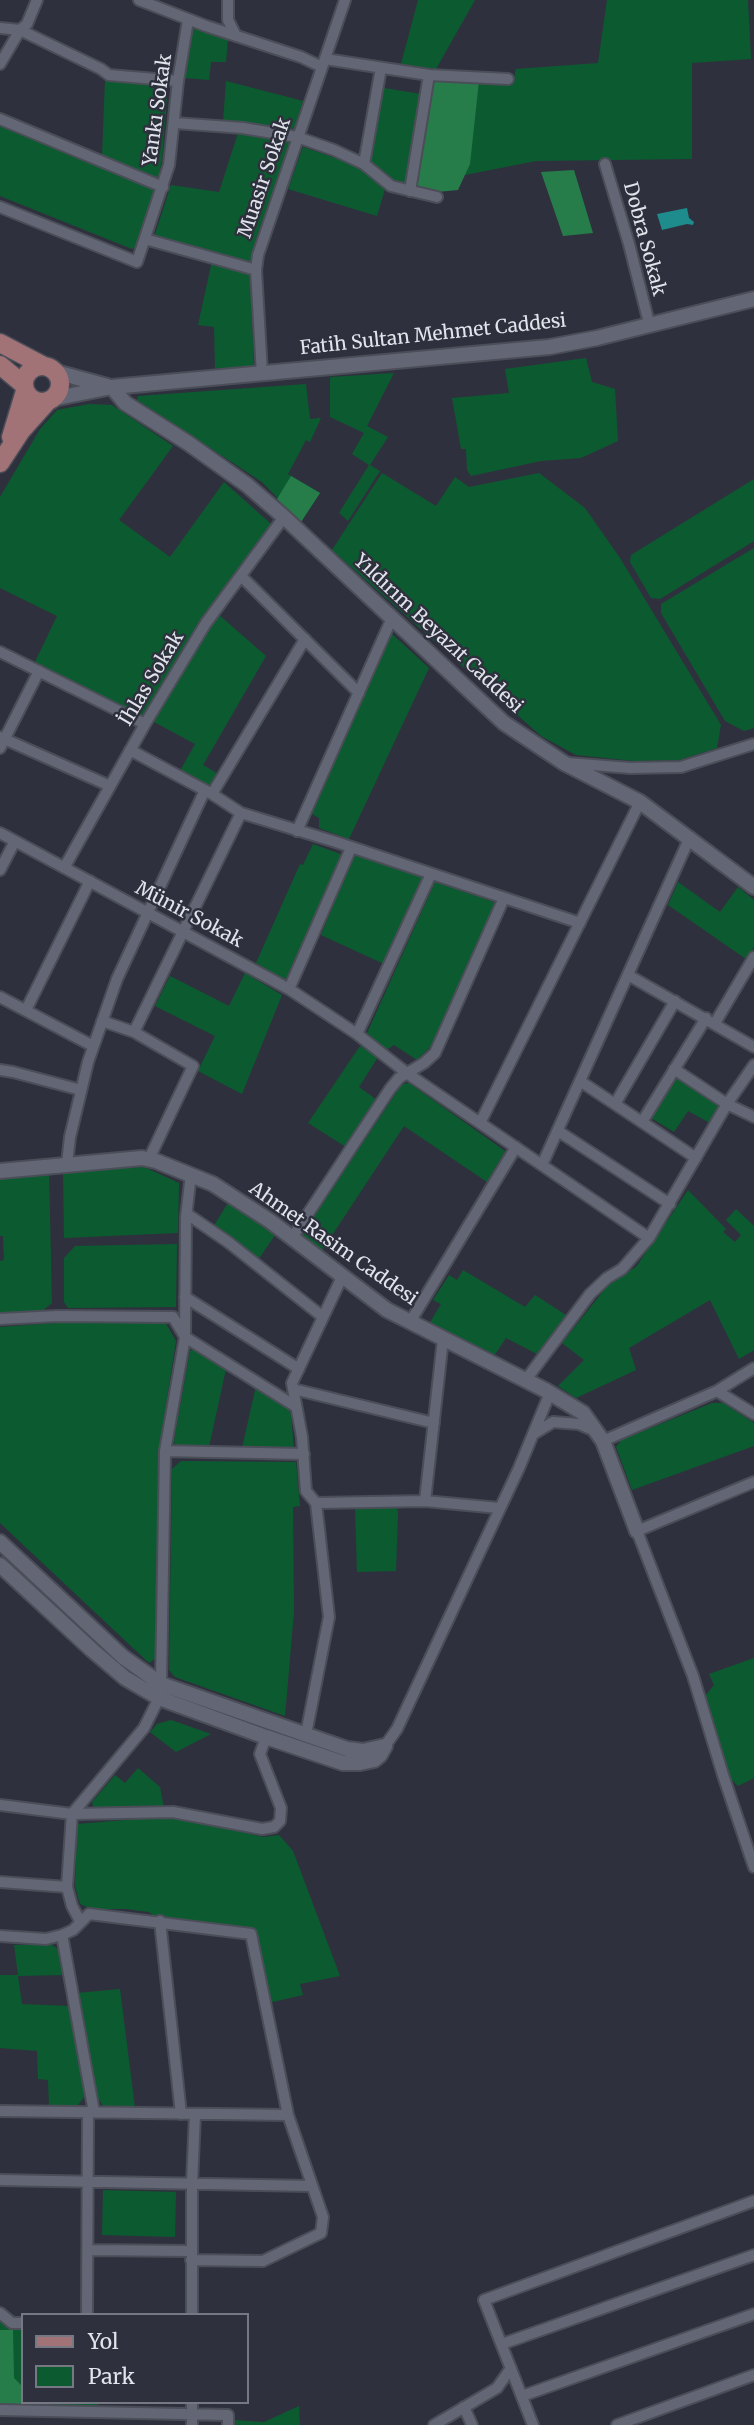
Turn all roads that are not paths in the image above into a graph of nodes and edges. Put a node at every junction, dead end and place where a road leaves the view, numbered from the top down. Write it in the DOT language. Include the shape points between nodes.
graph roads {
  1 [pos="37,0"];
  2 [pos="139,0"];
  3 [pos="228,0"];
  4 [pos="345,0"];
  5 [pos="188,20"];
  6 [pos="0,28"];
  7 [pos="20,30"];
  8 [pos="236,37"];
  9 [pos="324,63"];
  10 [pos="0,64"];
  11 [pos="381,68"];
  12 [pos="429,75"];
  13 [pos="508,79"];
  14 [pos="178,81"];
  15 [pos="0,119"];
  16 [pos="175,123"];
  17 [pos="297,137"];
  18 [pos="364,164"];
  19 [pos="605,164"];
  20 [pos="163,187"];
  21 [pos="410,191"];
  22 [pos="437,197"];
  23 [pos="0,207"];
  24 [pos="145,239"];
  25 [pos="256,270"];
  26 [pos="754,299"];
  27 [pos="649,323"];
  28 [pos="0,343"];
  29 [pos="0,365"];
  30 [pos="49,368"];
  31 [pos="262,374"];
  32 [pos="112,387"];
  33 [pos="25,388"];
  34 [pos="49,400"];
  35 [pos="4,457"];
  36 [pos="285,517"];
  37 [pos="241,576"];
  38 [pos="392,618"];
  39 [pos="305,639"];
  40 [pos="0,652"];
  41 [pos="39,671"];
  42 [pos="359,693"];
  43 [pos="145,723"];
  44 [pos="2,741"];
  45 [pos="754,744"];
  46 [pos="130,750"];
  47 [pos="564,763"];
  48 [pos="110,786"];
  49 [pos="209,792"];
  50 [pos="640,802"];
  51 [pos="241,813"];
  52 [pos="297,831"];
  53 [pos="0,833"];
  54 [pos="690,837"];
  55 [pos="15,841"];
  56 [pos="351,848"];
  57 [pos="64,867"];
  58 [pos="0,870"];
  59 [pos="431,874"];
  60 [pos="90,881"];
  61 [pos="754,887"];
  62 [pos="504,898"];
  63 [pos="148,912"];
  64 [pos="579,923"];
  65 [pos="182,930"];
  66 [pos="754,957"];
  67 [pos="628,975"];
  68 [pos="289,989"];
  69 [pos="0,997"];
  70 [pos="675,1001"];
  71 [pos="26,1010"];
  72 [pos="710,1020"];
  73 [pos="102,1021"];
  74 [pos="134,1032"];
  75 [pos="357,1034"];
  76 [pos="93,1046"];
  77 [pos="754,1046"];
  78 [pos="754,1065"];
  79 [pos="674,1069"];
  80 [pos="0,1070"];
  81 [pos="408,1074"];
  82 [pos="580,1081"];
  83 [pos="81,1090"];
  84 [pos="615,1104"];
  85 [pos="727,1104"];
  86 [pos="754,1117"];
  87 [pos="642,1122"];
  88 [pos="480,1123"];
  89 [pos="558,1130"];
  90 [pos="516,1147"];
  91 [pos="696,1158"];
  92 [pos="149,1159"];
  93 [pos="67,1164"];
  94 [pos="542,1165"];
  95 [pos="0,1171"];
  96 [pos="191,1174"];
  97 [pos="670,1204"];
  98 [pos="187,1214"];
  99 [pos="292,1238"];
  100 [pos="649,1238"];
  101 [pos="342,1277"];
  102 [pos="185,1297"];
  103 [pos="323,1317"];
  104 [pos="0,1319"];
  105 [pos="410,1322"];
  106 [pos="185,1337"];
  107 [pos="443,1339"];
  108 [pos="754,1368"];
  109 [pos="299,1369"];
  110 [pos="525,1381"];
  111 [pos="293,1389"];
  112 [pos="717,1391"];
  113 [pos="550,1393"];
  114 [pos="295,1406"];
  115 [pos="754,1414"];
  116 [pos="434,1423"];
  117 [pos="535,1433"];
  118 [pos="600,1437"];
  119 [pos="165,1451"];
  120 [pos="304,1454"];
  121 [pos="754,1482"];
  122 [pos="425,1502"];
  123 [pos="316,1503"];
  124 [pos="499,1508"];
  125 [pos="637,1531"];
  126 [pos="0,1542"];
  127 [pos="0,1565"];
  128 [pos="160,1691"];
  129 [pos="306,1734"];
  130 [pos="265,1737"];
  131 [pos="384,1745"];
  132 [pos="0,1805"];
  133 [pos="72,1814"];
  134 [pos="754,1867"];
  135 [pos="0,1882"];
  136 [pos="67,1887"];
  137 [pos="80,1921"];
  138 [pos="160,1921"];
  139 [pos="62,1935"];
  140 [pos="0,1936"];
  141 [pos="0,2111"];
  142 [pos="91,2112"];
  143 [pos="181,2114"];
  144 [pos="195,2114"];
  145 [pos="288,2115"];
  146 [pos="0,2180"];
  147 [pos="88,2182"];
  148 [pos="192,2183"];
  149 [pos="312,2186"];
  150 [pos="754,2201"];
  151 [pos="88,2250"];
  152 [pos="754,2255"];
  153 [pos="191,2256"];
  154 [pos="0,2313"];
  155 [pos="88,2313"];
  156 [pos="192,2313"];
  157 [pos="754,2315"];
  158 [pos="21,2323"];
  159 [pos="502,2344"];
  160 [pos="511,2368"];
  161 [pos="754,2375"];
  162 [pos="522,2396"];
  163 [pos="464,2407"];
  164 [pos="0,2410"];
  165 [pos="52,2411"];
  166 [pos="122,2412"];
  167 [pos="192,2414"];
  168 [pos="52,2425"];
  169 [pos="122,2425"];
  170 [pos="228,2425"];
  171 [pos="434,2425"];
  172 [pos="472,2425"];
  173 [pos="533,2425"];
  174 [pos="617,2425"];
  1 -- 7 [label="street"];
  2 -- 5 [label="street"];
  3 -- 8 [label="street" via="228,20"];
  4 -- 9 [label="street, Muasir Sokak"];
  5 -- 8 [label="street"];
  5 -- 14 [label="street, Yankı Sokak"];
  6 -- 7 [label="street"];
  7 -- 10 [label="street"];
  7 -- 14 [label="street" via="109,75"];
  8 -- 9 [label="street"];
  9 -- 11 [label="street"];
  9 -- 17 [label="street, Muasir Sokak"];
  11 -- 12 [label="street"];
  11 -- 18 [label="street"];
  12 -- 13 [label="street"];
  12 -- 21 [label="street"];
  14 -- 16 [label="street, Yankı Sokak"];
  15 -- 20 [label="street"];
  16 -- 17 [label="street"];
  16 -- 20 [label="street, Yankı Sokak"];
  17 -- 18 [label="street"];
  17 -- 25 [label="street, Muasir Sokak"];
  18 -- 21 [label="street" via="391,186"];
  19 -- 27 [label="street, Dobra Sokak"];
  20 -- 24 [label="street, Yankı Sokak"];
  21 -- 22 [label="street"];
  23 -- 24 [label="street, Yankı Sokak" via="137,262"];
  24 -- 25 [label="street"];
  25 -- 31 [label="street, Muasir Sokak"];
  26 -- 27 [label="street, Fatih Sultan Mehmet Caddesi"];
  27 -- 31 [label="street, Fatih Sultan Mehmet Caddesi" via="549,347"];
  28 -- 30 [label="main road"];
  29 -- 33 [label="main road"];
  30 -- 32 [label="street, Fatih Sultan Mehmet Caddesi"];
  30 -- 33 [label="main road" via="31,370"];
  30 -- 34 [label="main road" via="61,386"];
  31 -- 32 [label="street, Fatih Sultan Mehmet Caddesi"];
  32 -- 34 [label="street, Fatih Sultan Mehmet Caddesi"];
  32 -- 36 [label="street, Yıldırım Beyazıt Caddesi" via="125,403 237,478"];
  33 -- 34 [label="main road" via="35,400"];
  33 -- 35 [label="main road"];
  34 -- 35 [label="main road"];
  36 -- 37 [label="street, İhlas Sokak"];
  36 -- 38 [label="street, Yıldırım Beyazıt Caddesi"];
  37 -- 39 [label="street"];
  37 -- 43 [label="street, İhlas Sokak" via="206,623"];
  38 -- 42 [label="street"];
  38 -- 47 [label="street, Yıldırım Beyazıt Caddesi" via="504,723"];
  39 -- 42 [label="street"];
  39 -- 49 [label="street"];
  40 -- 41 [label="street"];
  41 -- 43 [label="street"];
  41 -- 44 [label="street"];
  42 -- 52 [label="street"];
  43 -- 46 [label="street, İhlas Sokak"];
  44 -- 48 [label="street"];
  45 -- 47 [label="street" via="681,767"];
  46 -- 48 [label="street, İhlas Sokak"];
  46 -- 49 [label="street"];
  47 -- 50 [label="street, Yıldırım Beyazıt Caddesi"];
  48 -- 57 [label="street, İhlas Sokak"];
  49 -- 51 [label="street"];
  49 -- 63 [label="street"];
  50 -- 54 [label="street, Yıldırım Beyazıt Caddesi"];
  50 -- 64 [label="street"];
  51 -- 52 [label="street"];
  51 -- 65 [label="street"];
  52 -- 56 [label="street"];
  53 -- 55 [label="street, Münir Sokak"];
  54 -- 61 [label="street, Yıldırım Beyazıt Caddesi"];
  54 -- 67 [label="street"];
  55 -- 57 [label="street, Münir Sokak"];
  55 -- 58 [label="street"];
  56 -- 59 [label="street"];
  56 -- 68 [label="street"];
  57 -- 60 [label="street, Münir Sokak"];
  59 -- 62 [label="street"];
  59 -- 75 [label="street"];
  60 -- 63 [label="street, Münir Sokak"];
  60 -- 71 [label="street"];
  62 -- 64 [label="street"];
  62 -- 81 [label="street" via="435,1053"];
  63 -- 65 [label="street, Münir Sokak"];
  63 -- 73 [label="street"];
  64 -- 88 [label="street"];
  65 -- 68 [label="street, Münir Sokak"];
  65 -- 74 [label="street"];
  66 -- 72 [label="street"];
  67 -- 70 [label="street"];
  67 -- 82 [label="street"];
  68 -- 75 [label="street, Münir Sokak"];
  69 -- 71 [label="street"];
  70 -- 72 [label="street"];
  70 -- 84 [label="street"];
  71 -- 76 [label="street"];
  72 -- 77 [label="street"];
  72 -- 79 [label="street"];
  73 -- 74 [label="street"];
  73 -- 76 [label="street"];
  74 -- 92 [label="street" via="193,1066"];
  75 -- 81 [label="street, Münir Sokak"];
  76 -- 83 [label="street"];
  78 -- 85 [label="street"];
  79 -- 85 [label="street"];
  79 -- 87 [label="street"];
  80 -- 83 [label="street"];
  81 -- 88 [label="street, Münir Sokak"];
  81 -- 99 [label="street" via="390,1089"];
  82 -- 84 [label="street"];
  82 -- 89 [label="street"];
  83 -- 93 [label="street"];
  84 -- 87 [label="street"];
  85 -- 86 [label="street"];
  85 -- 91 [label="street"];
  87 -- 91 [label="street"];
  88 -- 90 [label="street, Münir Sokak"];
  89 -- 94 [label="street"];
  89 -- 97 [label="street"];
  90 -- 94 [label="street, Münir Sokak"];
  90 -- 105 [label="street"];
  91 -- 97 [label="street"];
  92 -- 93 [label="street, Ahmet Rasim Caddesi"];
  92 -- 96 [label="street, Ahmet Rasim Caddesi"];
  93 -- 95 [label="street, Ahmet Rasim Caddesi"];
  94 -- 100 [label="street, Münir Sokak"];
  96 -- 98 [label="street"];
  96 -- 99 [label="street, Ahmet Rasim Caddesi" via="237,1199"];
  97 -- 100 [label="street"];
  98 -- 102 [label="street"];
  98 -- 103 [label="street"];
  99 -- 101 [label="street, Ahmet Rasim Caddesi"];
  100 -- 110 [label="street" via="622,1269 590,1294"];
  101 -- 103 [label="street"];
  101 -- 105 [label="street, Ahmet Rasim Caddesi"];
  102 -- 106 [label="street"];
  102 -- 109 [label="street"];
  103 -- 109 [label="street"];
  104 -- 106 [label="street" via="164,1315 173,1317"];
  105 -- 107 [label="street, Ahmet Rasim Caddesi"];
  106 -- 114 [label="street"];
  106 -- 119 [label="street"];
  107 -- 110 [label="street, Ahmet Rasim Caddesi"];
  107 -- 116 [label="street"];
  108 -- 112 [label="street"];
  109 -- 111 [label="street"];
  110 -- 113 [label="street, Ahmet Rasim Caddesi"];
  111 -- 114 [label="street"];
  111 -- 116 [label="street"];
  112 -- 115 [label="street"];
  112 -- 118 [label="street"];
  113 -- 117 [label="street"];
  113 -- 118 [label="street, Ahmet Rasim Caddesi" via="583,1413"];
  114 -- 120 [label="street"];
  116 -- 122 [label="street"];
  117 -- 118 [label="street" via="553,1422 579,1424"];
  117 -- 124 [label="street"];
  118 -- 125 [label="street, Ahmet Rasim Caddesi"];
  119 -- 120 [label="street"];
  119 -- 128 [label="street"];
  120 -- 123 [label="street" via="306,1491"];
  121 -- 125 [label="street"];
  122 -- 123 [label="street"];
  122 -- 124 [label="street"];
  123 -- 129 [label="street" via="329,1617"];
  124 -- 131 [label="street" via="397,1729"];
  125 -- 134 [label="street" via="693,1676"];
  126 -- 128 [label="street"];
  127 -- 128 [label="street" via="125,1678"];
  128 -- 129 [label="street"];
  128 -- 130 [label="street"];
  128 -- 133 [label="street" via="144,1728"];
  129 -- 131 [label="street" via="357,1751"];
  130 -- 131 [label="street" via="348,1763 374,1760"];
  130 -- 133 [label="street" via="260,1754 281,1808 280,1821 274,1827 262,1829 173,1812"];
  132 -- 133 [label="street"];
  133 -- 136 [label="street"];
  135 -- 136 [label="street"];
  136 -- 137 [label="street"];
  137 -- 138 [label="street" via="89,1914"];
  137 -- 139 [label="street"];
  138 -- 143 [label="street"];
  138 -- 145 [label="street" via="251,1934"];
  139 -- 140 [label="street" via="47,1939"];
  139 -- 142 [label="street"];
  141 -- 142 [label="street"];
  142 -- 143 [label="street"];
  142 -- 147 [label="street"];
  143 -- 144 [label="street"];
  144 -- 145 [label="street"];
  144 -- 148 [label="street"];
  145 -- 149 [label="street"];
  146 -- 147 [label="street"];
  147 -- 148 [label="street"];
  147 -- 151 [label="street"];
  148 -- 149 [label="street"];
  148 -- 153 [label="street"];
  149 -- 153 [label="street" via="323,2217 321,2233 263,2261"];
  150 -- 159 [label="street" via="484,2300"];
  151 -- 153 [label="street"];
  151 -- 155 [label="street"];
  152 -- 159 [label="street"];
  153 -- 156 [label="street"];
  154 -- 158 [label="street" via="12,2323"];
  157 -- 162 [label="street"];
  159 -- 160 [label="street"];
  160 -- 162 [label="street"];
  160 -- 163 [label="street" via="498,2388"];
  161 -- 174 [label="street"];
  162 -- 173 [label="street"];
  163 -- 171 [label="street"];
  163 -- 172 [label="street"];
  164 -- 165 [label="street"];
  165 -- 166 [label="street"];
  165 -- 168 [label="street"];
  166 -- 167 [label="street"];
  166 -- 169 [label="street"];
  167 -- 170 [label="street" via="228,2415"];
}
